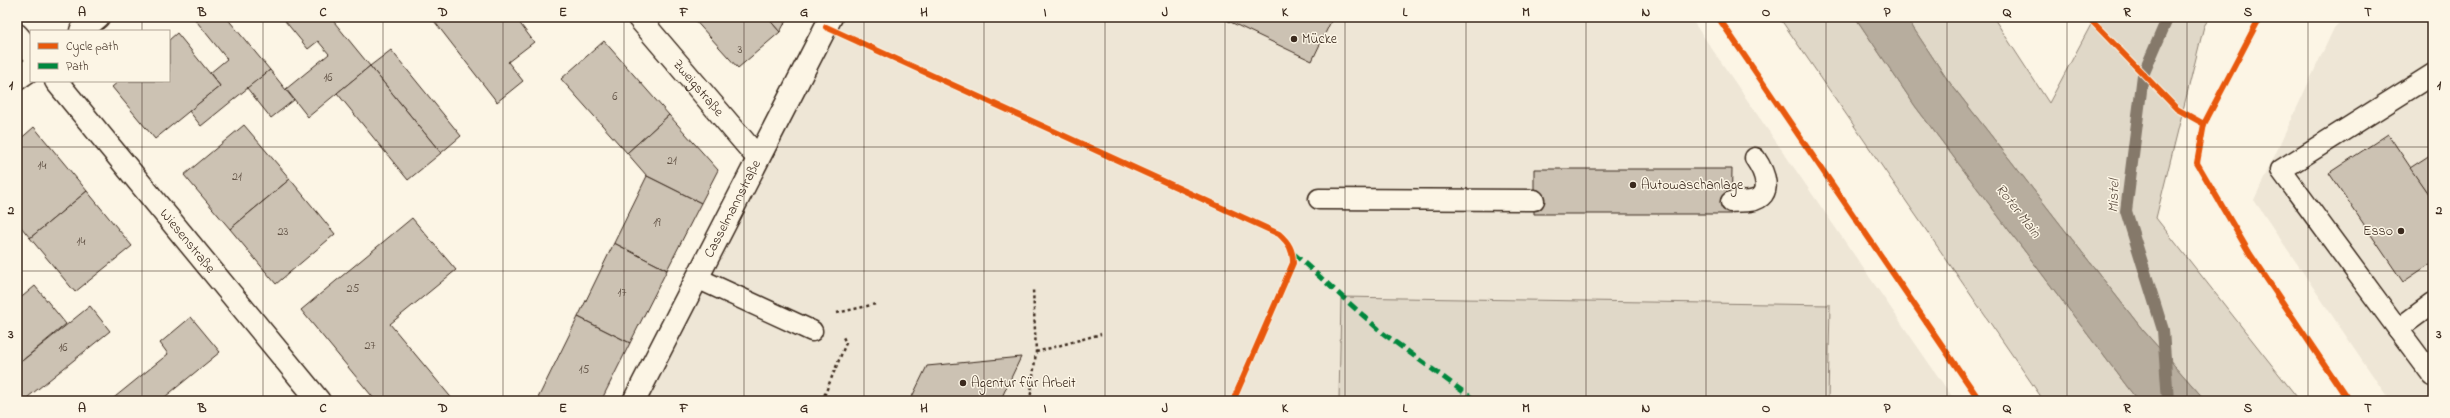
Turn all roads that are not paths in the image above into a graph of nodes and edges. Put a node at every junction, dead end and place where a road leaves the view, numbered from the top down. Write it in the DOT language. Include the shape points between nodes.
graph roads {
  1 [pos="98,17"];
  2 [pos="638,17"];
  3 [pos="832,17"];
  4 [pos="82,30"];
  5 [pos="17,35"];
  6 [pos="30,50"];
  7 [pos="30,70"];
  8 [pos="2433,74"];
  9 [pos="17,79"];
  10 [pos="57,82"];
  11 [pos="758,158"];
  12 [pos="1755,158"];
  13 [pos="1319,199"];
  14 [pos="1534,200"];
  15 [pos="1731,202"];
  16 [pos="697,278"];
  17 [pos="2433,303"];
  18 [pos="2398,328"];
  19 [pos="812,331"];
  20 [pos="2433,376"];
  21 [pos="318,401"];
  22 [pos="634,401"];
  1 -- 4 [label="street"];
  2 -- 11 [label="street, Zweigstraße"];
  3 -- 11 [label="street, Casselmannstraße"];
  5 -- 6 [label="street"];
  7 -- 9 [label="street"];
  8 -- 18 [label="lane" via="2281,170"];
  10 -- 21 [label="street, Wiesenstraße"];
  11 -- 16 [label="street, Casselmannstraße"];
  12 -- 15 [label="lane" via="1765,174 1765,190 1760,197 1752,201"];
  13 -- 14 [label="lane"];
  16 -- 19 [label="lane"];
  16 -- 22 [label="street, Casselmannstraße"];
  17 -- 18 [label="lane"];
  18 -- 20 [label="lane"];
}
